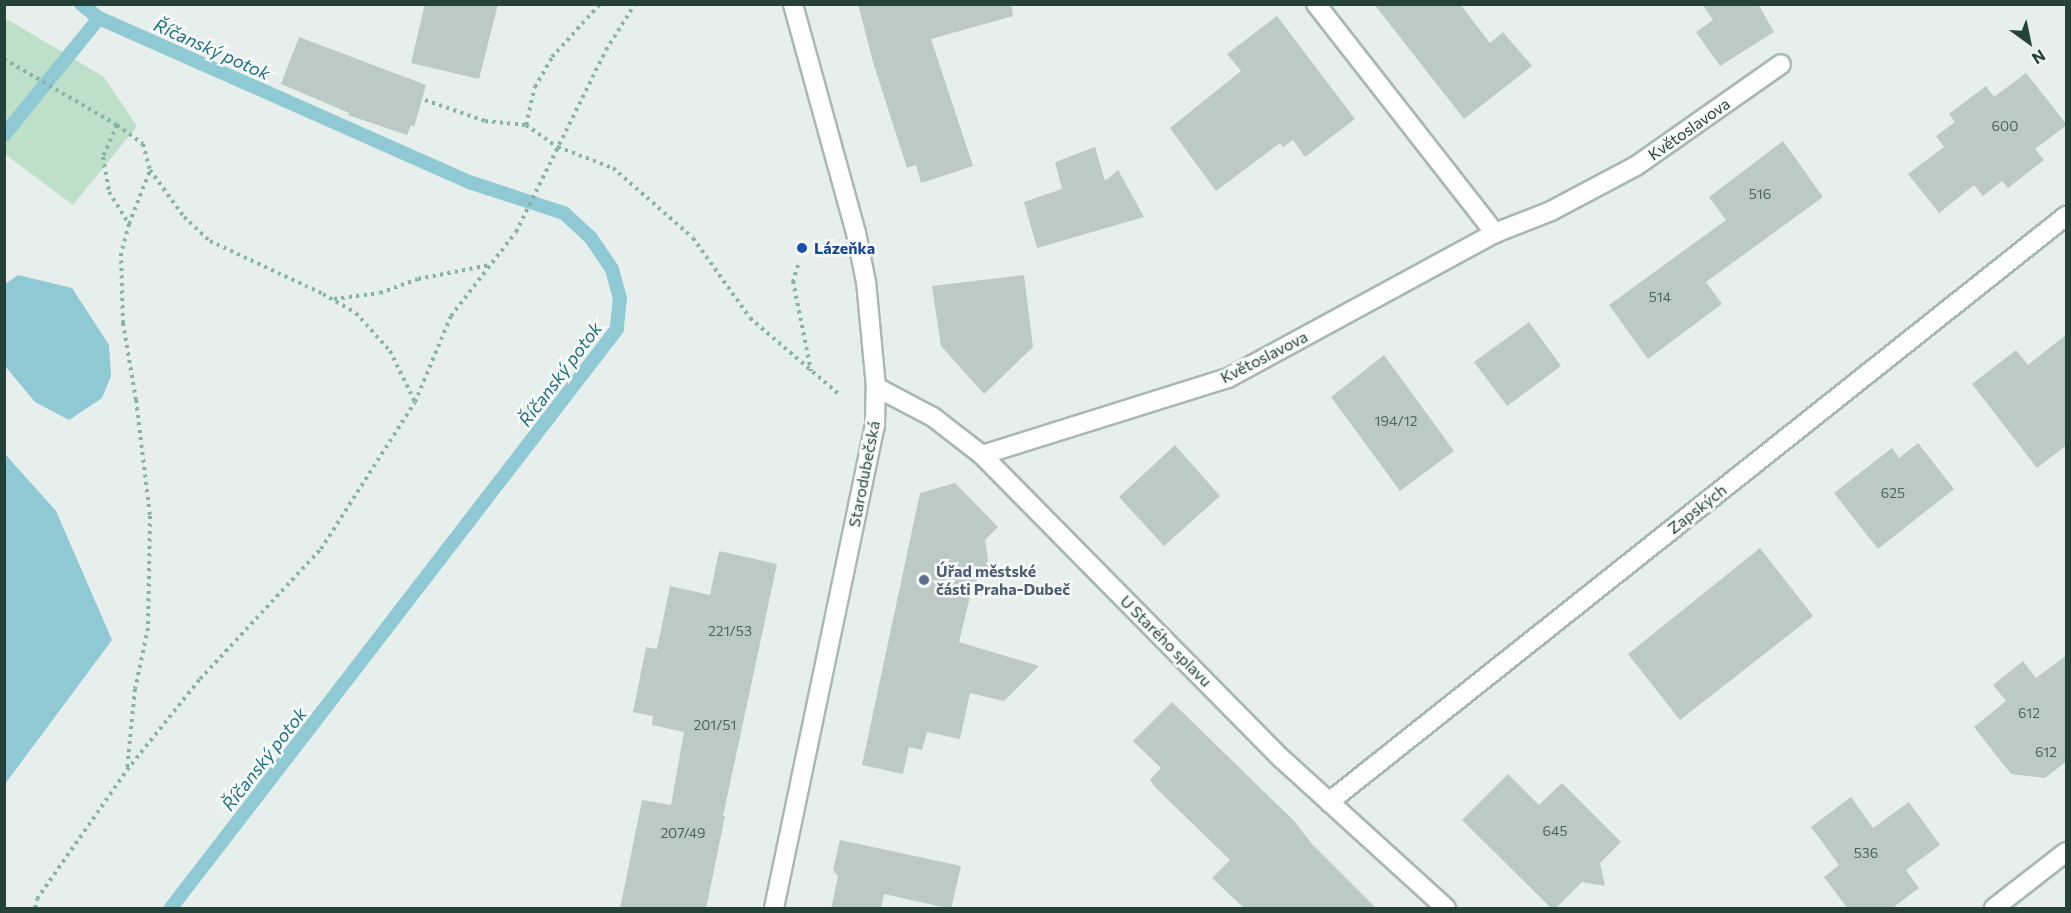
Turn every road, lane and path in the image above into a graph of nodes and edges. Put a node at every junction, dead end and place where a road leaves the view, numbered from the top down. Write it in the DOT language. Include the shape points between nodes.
graph roads {
  1 [pos="600,4"];
  2 [pos="634,4"];
  3 [pos="793,4"];
  4 [pos="1316,4"];
  5 [pos="4,59"];
  6 [pos="1781,64"];
  7 [pos="425,100"];
  8 [pos="117,125"];
  9 [pos="526,125"];
  10 [pos="558,147"];
  11 [pos="150,170"];
  12 [pos="2067,216"];
  13 [pos="129,224"];
  14 [pos="1495,233"];
  15 [pos="490,265"];
  16 [pos="798,265"];
  17 [pos="333,300"];
  18 [pos="811,372"];
  19 [pos="876,387"];
  20 [pos="844,398"];
  21 [pos="416,402"];
  22 [pos="982,455"];
  23 [pos="127,770"];
  24 [pos="1329,802"];
  25 [pos="2067,852"];
  26 [pos="35,909"];
  27 [pos="774,909"];
  28 [pos="1446,909"];
  29 [pos="1994,909"];
  1 -- 9 [label="path" via="552,57 535,87"];
  2 -- 10 [label="path" via="606,50"];
  3 -- 19 [label="street, Starodubečská" via="856,233 866,282"];
  4 -- 14 [label="street"];
  5 -- 8 [label="path"];
  6 -- 14 [label="street, Květoslavova" via="1636,166 1551,211"];
  7 -- 9 [label="path" via="485,121"];
  8 -- 11 [label="path" via="143,144"];
  8 -- 13 [label="path" via="103,158 109,192"];
  9 -- 10 [label="path"];
  10 -- 15 [label="path" via="516,232"];
  10 -- 18 [label="path" via="613,168 693,238 750,318"];
  11 -- 13 [label="path"];
  11 -- 17 [label="path" via="183,217 210,242"];
  12 -- 24 [label="street, Zapských"];
  13 -- 23 [label="path" via="122,253 123,323 150,516 147,628 135,689"];
  14 -- 22 [label="street, Květoslavova" via="1228,378"];
  15 -- 17 [label="path" via="418,279 380,293"];
  15 -- 21 [label="path" via="451,316"];
  16 -- 18 [label="path" via="793,281"];
  17 -- 21 [label="path" via="356,313 390,351"];
  18 -- 20 [label="path"];
  19 -- 22 [label="street, U Starého splavu" via="933,417"];
  19 -- 27 [label="street, Starodubečská" via="875,426"];
  21 -- 23 [label="path" via="321,549 200,679"];
  22 -- 24 [label="street, U Starého splavu"];
  23 -- 26 [label="path" via="37,899"];
  24 -- 28 [label="street, U Starého splavu"];
  25 -- 29 [label="street"];
}
